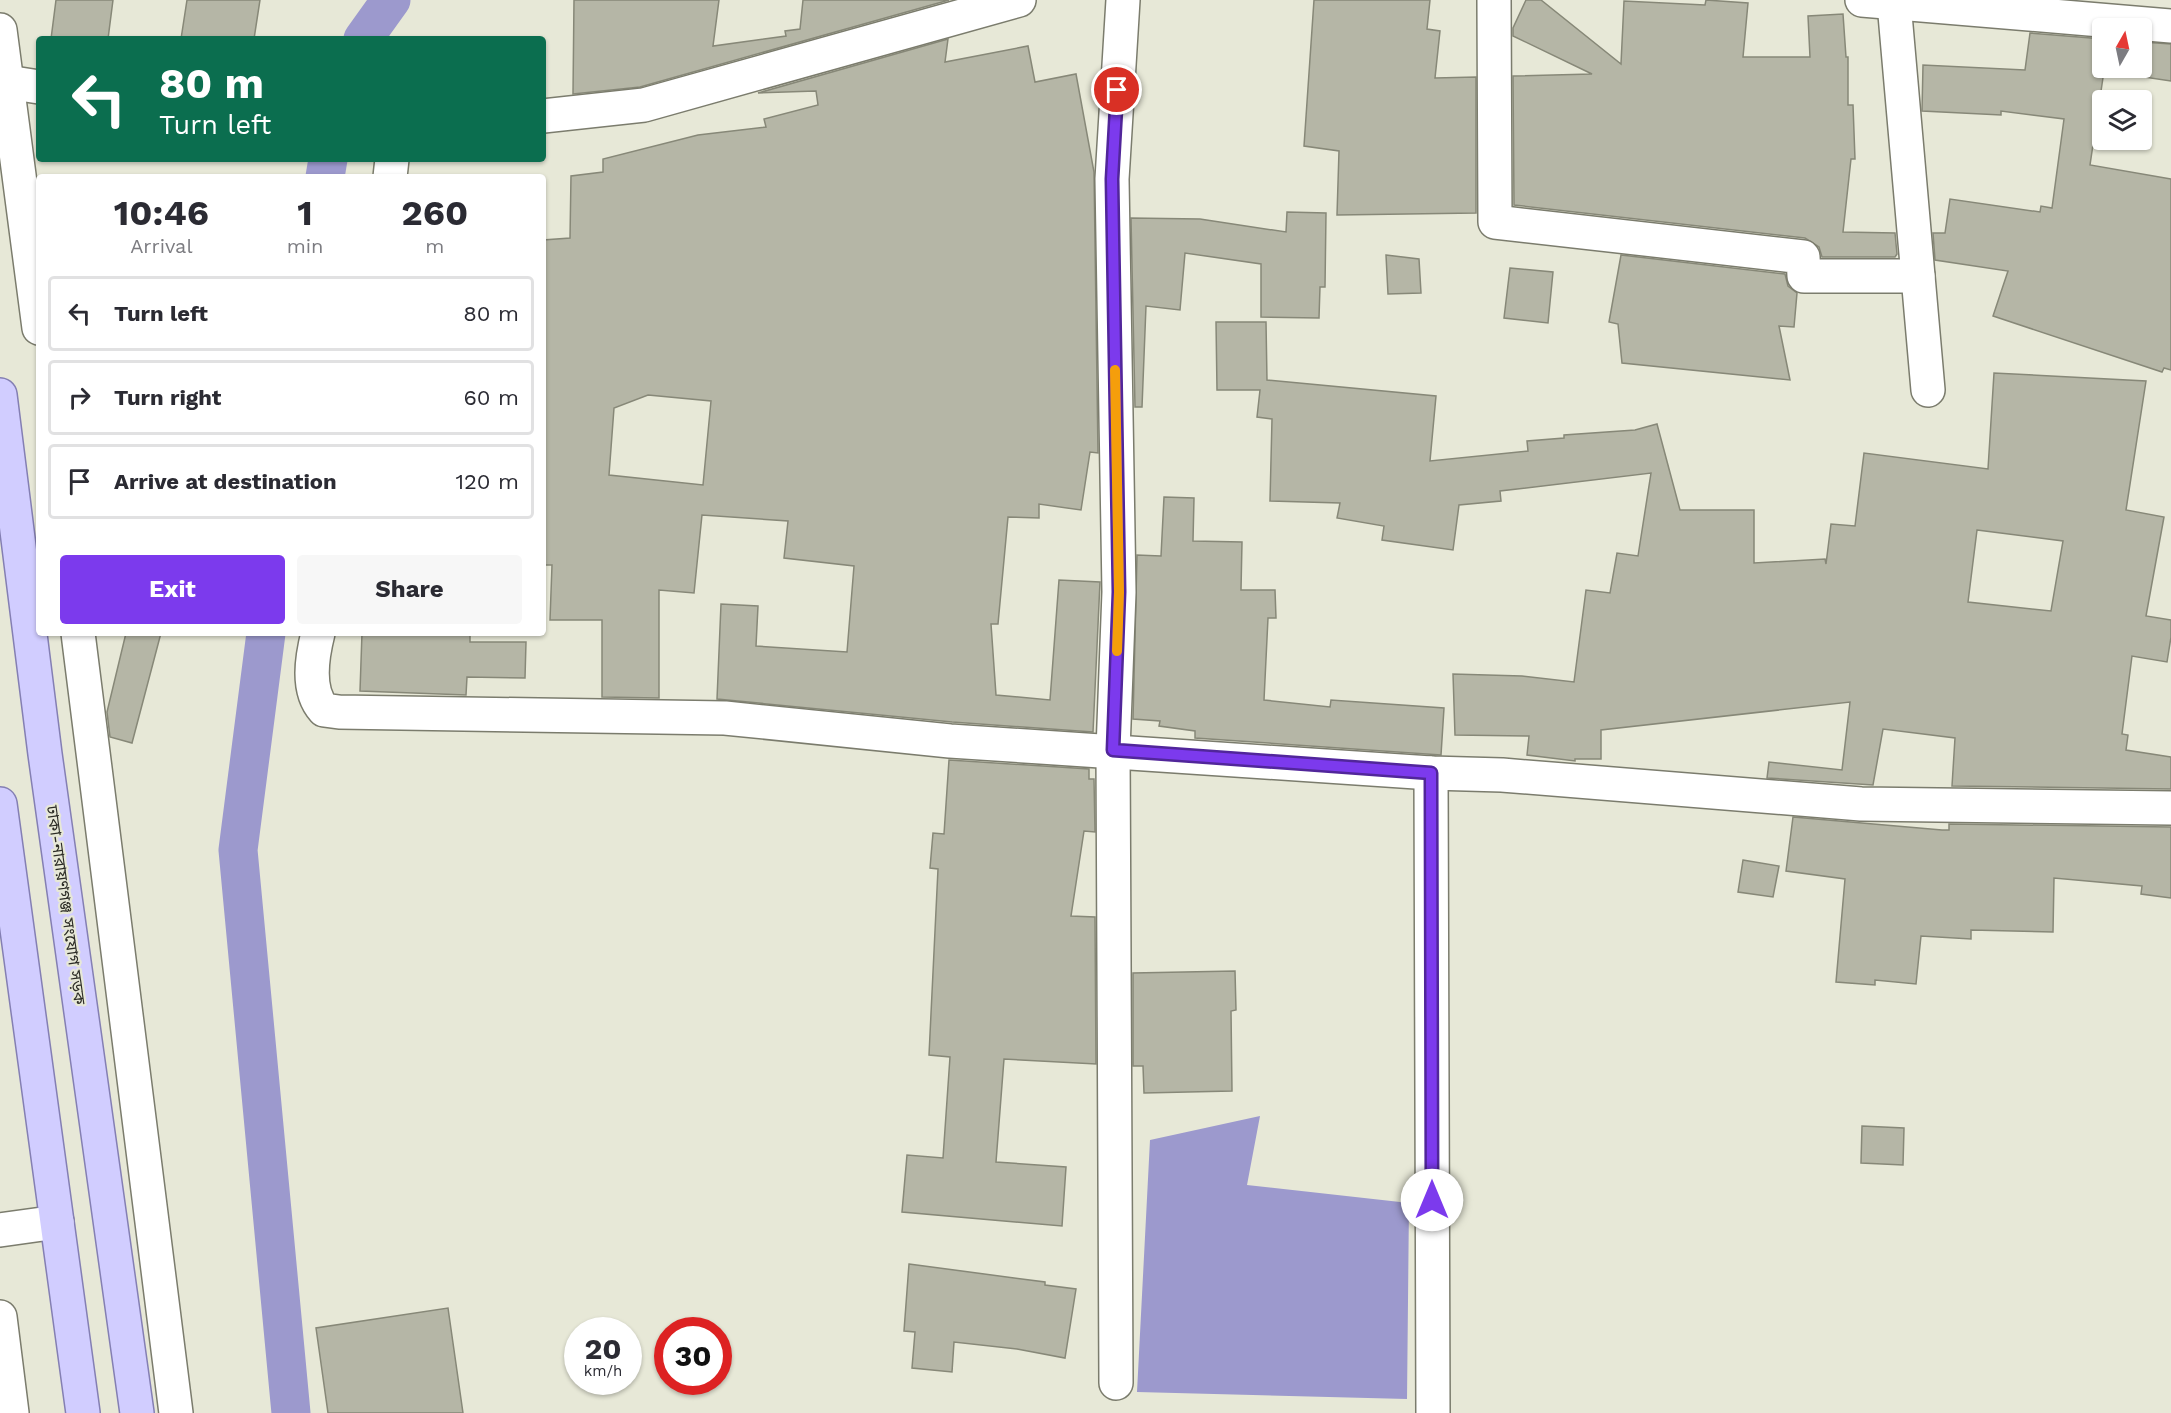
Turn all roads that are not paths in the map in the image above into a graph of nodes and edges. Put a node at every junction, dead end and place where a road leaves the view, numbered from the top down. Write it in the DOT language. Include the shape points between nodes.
graph roads {
  1 [pos="1019,0"];
  2 [pos="1123,0"];
  3 [pos="1494,0"];
  4 [pos="1878,1"];
  5 [pos="2171,26"];
  6 [pos="0,30"];
  7 [pos="7,82"];
  8 [pos="36,87"];
  9 [pos="546,116"];
  10 [pos="1918,276"];
  11 [pos="36,305"];
  12 [pos="1928,390"];
  13 [pos="0,396"];
  14 [pos="78,636"];
  15 [pos="317,636"];
  16 [pos="1113,750"];
  17 [pos="1431,773"];
  18 [pos="0,804"];
  19 [pos="2171,808"];
  20 [pos="57,1222"];
  21 [pos="0,1230"];
  22 [pos="0,1317"];
  23 [pos="1116,1383"];
  24 [pos="12,1413"];
  25 [pos="83,1413"];
  26 [pos="137,1413"];
  27 [pos="176,1413"];
  28 [pos="1433,1413"];
  1 -- 9 [label="street" via="644,105"];
  2 -- 16 [label="street" via="1112,179 1119,592"];
  3 -- 10 [label="street" via="1495,222 1803,257 1804,276"];
  4 -- 5 [label="street"];
  4 -- 10 [label="street"];
  6 -- 7 [label="street"];
  7 -- 8 [label="street"];
  7 -- 11 [label="street"];
  10 -- 12 [label="street"];
  13 -- 26 [label="main road, ঢাকা-নারায়ণগঞ্জ সংযোগ সড়ক" via="45,754"];
  14 -- 27 [label="street"];
  15 -- 16 [label="street" via="312,657 315,700 324,710 725,718 950,741"];
  16 -- 17 [label="street"];
  16 -- 23 [label="street"];
  17 -- 19 [label="street" via="1502,775 1861,804"];
  17 -- 28 [label="street"];
  18 -- 20 [label="main road"];
  20 -- 21 [label="street"];
  20 -- 25 [label="main road"];
  22 -- 24 [label="street"];
}
